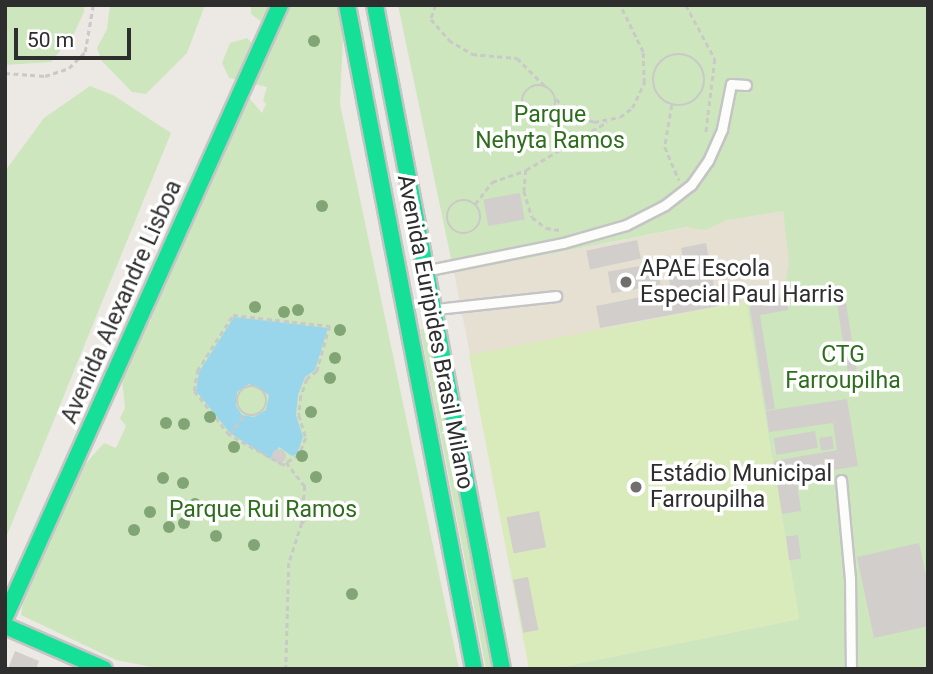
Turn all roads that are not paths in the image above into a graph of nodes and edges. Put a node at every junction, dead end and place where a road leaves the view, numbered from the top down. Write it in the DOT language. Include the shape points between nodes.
graph roads {
  1 [pos="280,5"];
  2 [pos="347,5"];
  3 [pos="375,5"];
  4 [pos="746,85"];
  5 [pos="424,271"];
  6 [pos="556,296"];
  7 [pos="431,310"];
  8 [pos="841,480"];
  9 [pos="5,617"];
  10 [pos="5,626"];
  11 [pos="104,669"];
  12 [pos="474,669"];
  13 [pos="502,669"];
  14 [pos="851,669"];
  1 -- 9 [label="main road, Avenida Alexandre Lisboa"];
  2 -- 12 [label="main road, Avenida Euripides Brasil Milano"];
  3 -- 5 [label="main road, Avenida Euripides Brasil Milano"];
  4 -- 5 [label="lane" via="731,84 722,129 708,160 691,185 665,205 626,225 563,243"];
  5 -- 7 [label="main road, Avenida Euripides Brasil Milano"];
  6 -- 7 [label="lane"];
  7 -- 13 [label="main road, Avenida Euripides Brasil Milano"];
  8 -- 14 [label="lane" via="850,578"];
  10 -- 11 [label="main road"];
}
